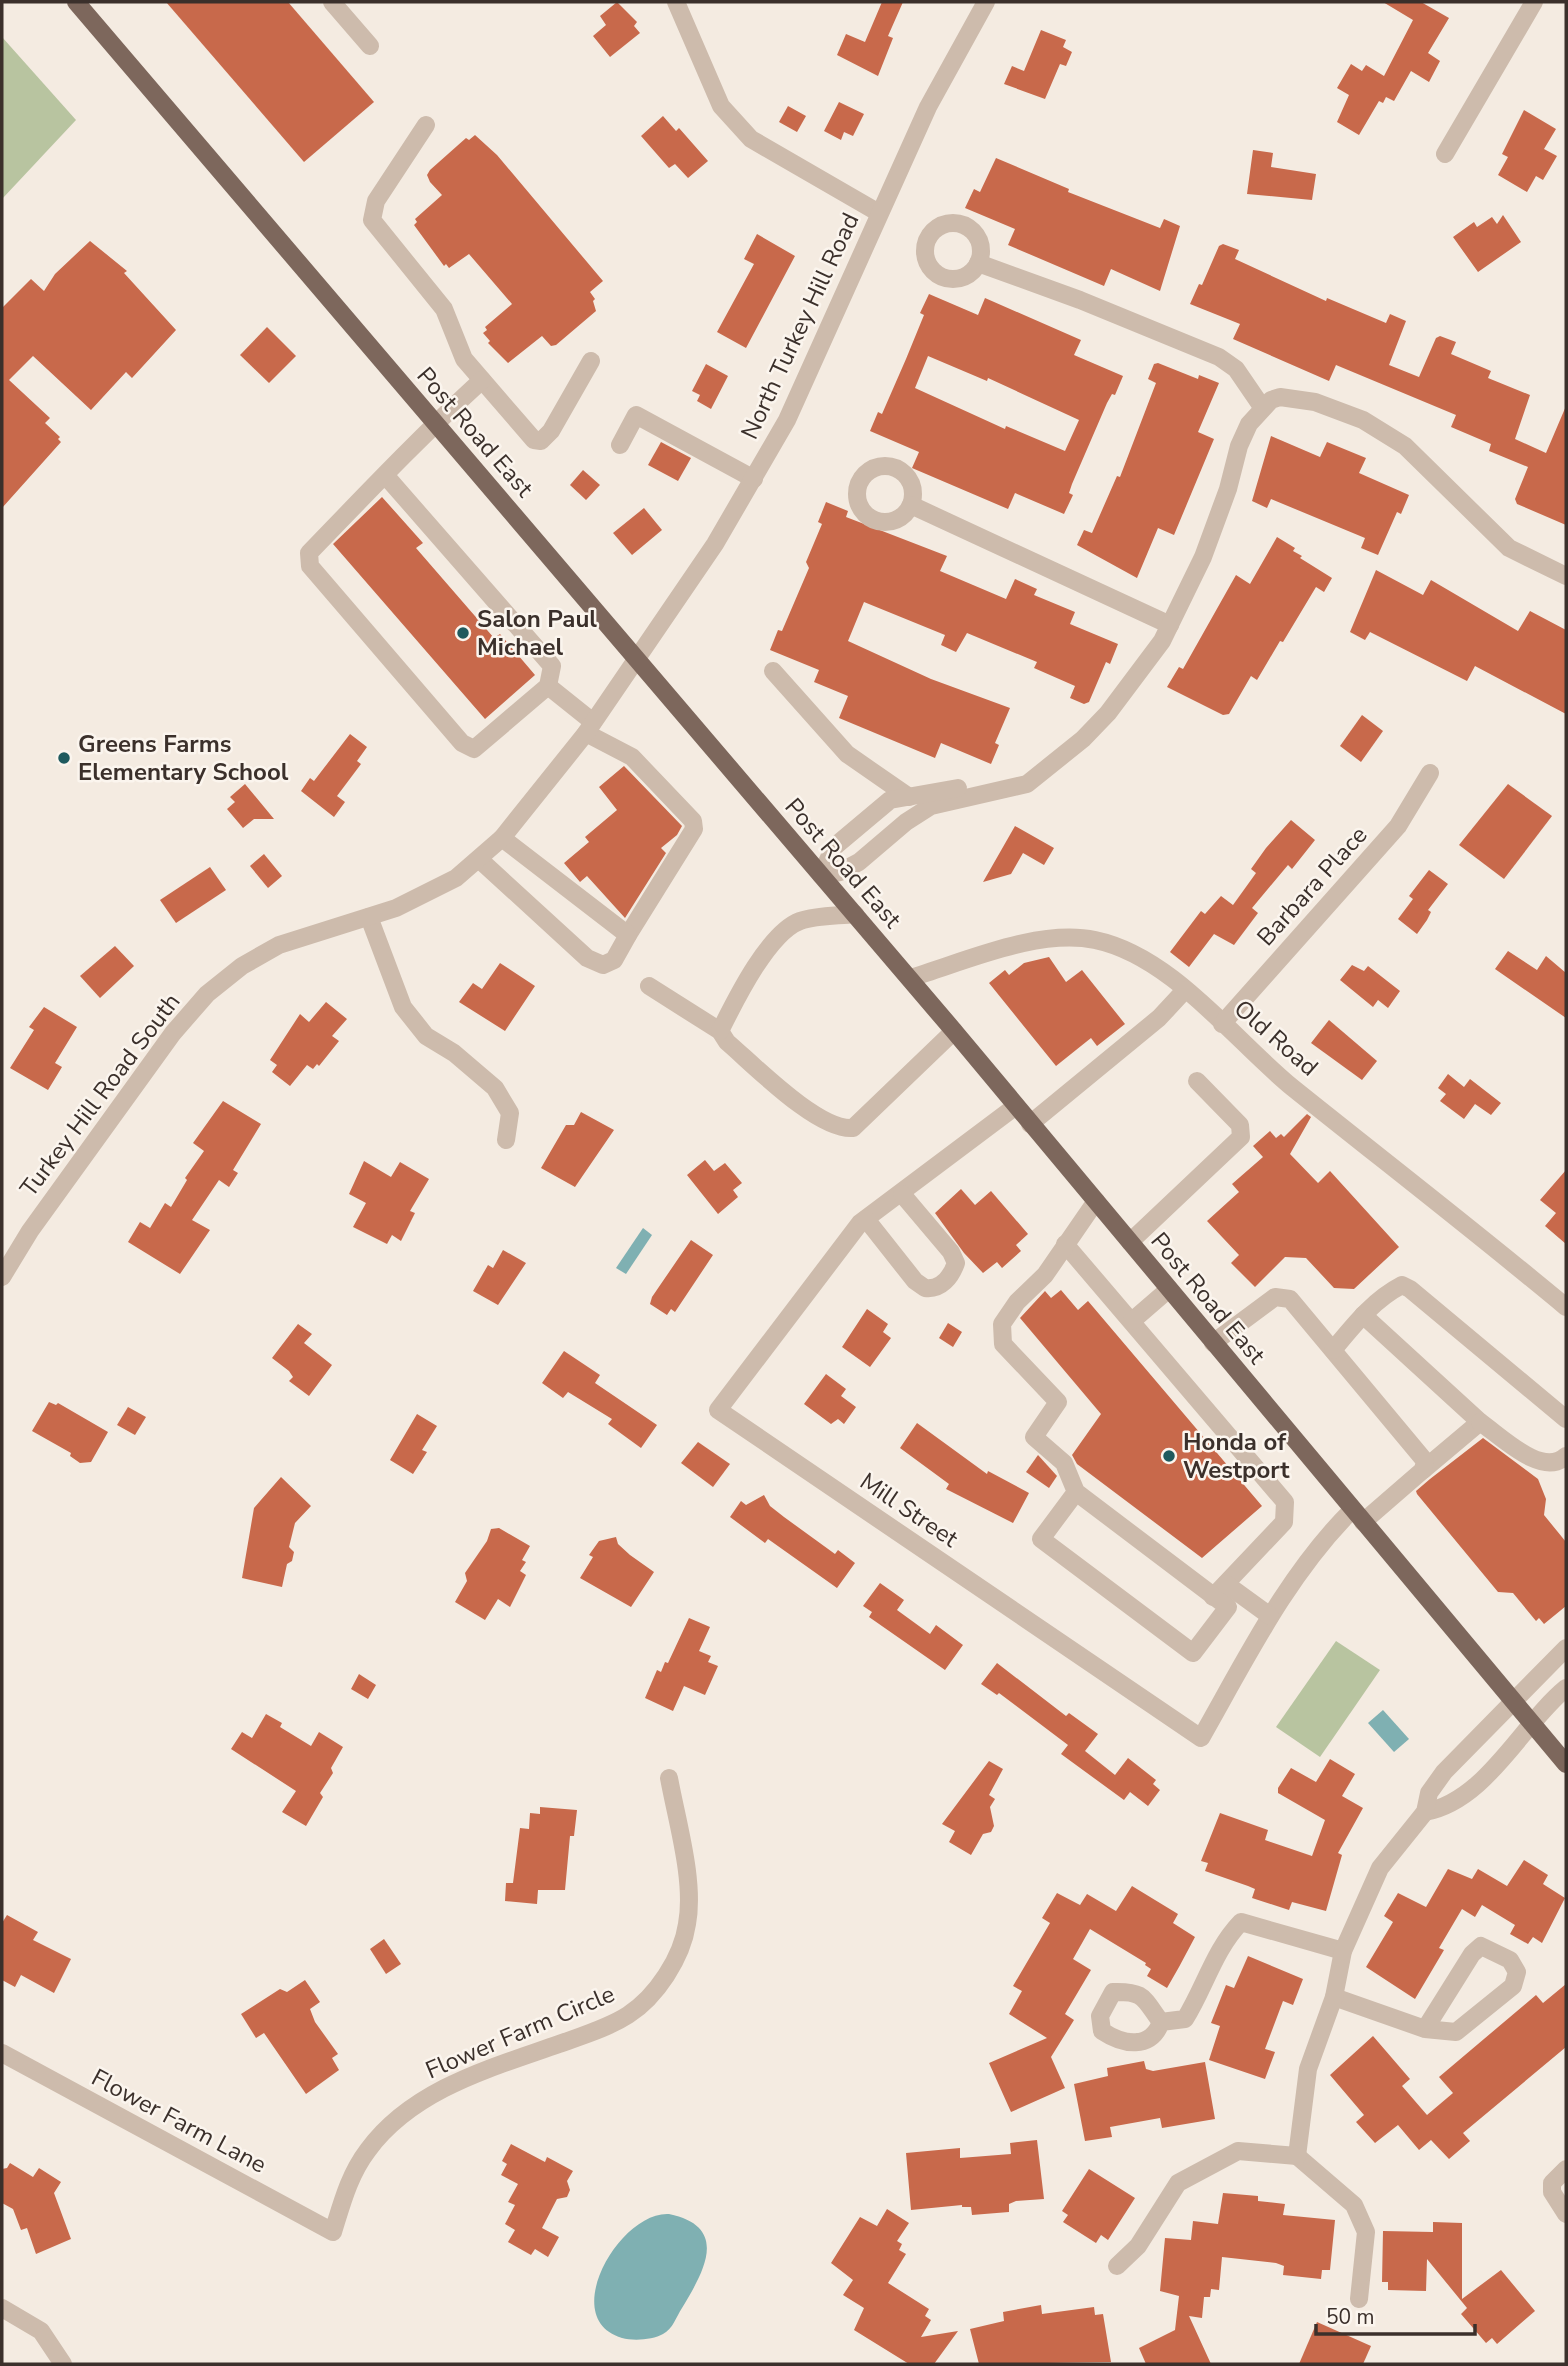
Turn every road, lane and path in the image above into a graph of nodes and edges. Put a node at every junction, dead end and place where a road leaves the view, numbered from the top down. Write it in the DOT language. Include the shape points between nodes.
graph roads {
  1 [pos="76,2"];
  2 [pos="332,2"];
  3 [pos="676,2"];
  4 [pos="986,2"];
  5 [pos="1534,2"];
  6 [pos="370,46"];
  7 [pos="426,125"];
  8 [pos="1445,154"];
  9 [pos="879,213"];
  10 [pos="978,263"];
  11 [pos="590,360"];
  12 [pos="482,380"];
  13 [pos="1262,407"];
  14 [pos="435,423"];
  15 [pos="620,445"];
  16 [pos="385,475"];
  17 [pos="754,479"];
  18 [pos="911,505"];
  19 [pos="1566,576"];
  20 [pos="1170,625"];
  21 [pos="636,657"];
  22 [pos="773,671"];
  23 [pos="548,686"];
  24 [pos="590,727"];
  25 [pos="1047,768"];
  26 [pos="1430,773"];
  27 [pos="909,797"];
  28 [pos="502,838"];
  29 [pos="480,860"];
  30 [pos="821,875"];
  31 [pos="855,914"];
  32 [pos="369,917"];
  33 [pos="628,935"];
  34 [pos="909,978"];
  35 [pos="649,986"];
  36 [pos="1185,990"];
  37 [pos="1222,1024"];
  38 [pos="720,1031"];
  39 [pos="954,1031"];
  40 [pos="1197,1081"];
  41 [pos="1016,1106"];
  42 [pos="1030,1124"];
  43 [pos="506,1140"];
  44 [pos="902,1194"];
  45 [pos="1096,1201"];
  46 [pos="866,1219"];
  47 [pos="1130,1242"];
  48 [pos="1065,1244"];
  49 [pos="2,1277"];
  50 [pos="1169,1289"];
  51 [pos="1566,1307"];
  52 [pos="1363,1315"];
  53 [pos="1132,1321"];
  54 [pos="1213,1343"];
  55 [pos="1333,1350"];
  56 [pos="1566,1419"];
  57 [pos="1480,1422"];
  58 [pos="1566,1456"];
  59 [pos="1423,1470"];
  60 [pos="1076,1492"];
  61 [pos="1357,1516"];
  62 [pos="1226,1584"];
  63 [pos="1213,1597"];
  64 [pos="1269,1616"];
  65 [pos="1566,1648"];
  66 [pos="1566,1688"];
  67 [pos="1514,1702"];
  68 [pos="1533,1724"];
  69 [pos="1566,1763"];
  70 [pos="669,1778"];
  71 [pos="1425,1812"];
  72 [pos="1343,1951"];
  73 [pos="1334,1997"];
  74 [pos="1161,2022"];
  75 [pos="1425,2029"];
  76 [pos="2,2053"];
  77 [pos="1297,2156"];
  78 [pos="1566,2169"];
  79 [pos="1566,2214"];
  80 [pos="333,2232"];
  81 [pos="1117,2266"];
  82 [pos="1359,2299"];
  83 [pos="2,2308"];
  84 [pos="63,2364"];
  1 -- 14 [label="main road, Post Road East"];
  2 -- 6 [label="street"];
  3 -- 9 [label="street" via="721,106 751,139"];
  4 -- 9 [label="street, North Turkey Hill Road" via="947,69"];
  5 -- 8 [label="street"];
  7 -- 12 [label="street" via="376,201 372,220 444,309 464,359"];
  9 -- 17 [label="street, North Turkey Hill Road" via="787,420"];
  10 -- 13 [label="street" via="1219,357 1236,369"];
  11 -- 12 [label="street" via="541,441 534,440"];
  12 -- 14 [label="street"];
  13 -- 19 [label="street" via="1280,397 1291,398 1363,420 1405,446 1509,548"];
  13 -- 20 [label="street" via="1239,446 1203,557"];
  14 -- 16 [label="street"];
  14 -- 21 [label="main road, Post Road East"];
  15 -- 17 [label="street" via="636,415"];
  16 -- 23 [label="street" via="552,666"];
  16 -- 23 [label="street" via="309,553 310,566 462,743 474,749"];
  17 -- 21 [label="street, North Turkey Hill Road" via="695,575"];
  18 -- 20 [label="street"];
  20 -- 25 [label="street" via="1108,713"];
  21 -- 24 [label="street, Turkey Hill Road South"];
  21 -- 30 [label="main road, Post Road East"];
  22 -- 27 [label="street" via="847,754"];
  23 -- 24 [label="street"];
  24 -- 28 [label="street, Turkey Hill Road South"];
  24 -- 33 [label="street" via="632,757 693,821 694,829"];
  25 -- 27 [label="street" via="1008,780"];
  25 -- 30 [label="street" via="1027,784 931,806 859,862"];
  26 -- 37 [label="street, Barbara Place" via="1398,826"];
  27 -- 30 [label="street" via="890,800 842,839"];
  28 -- 29 [label="street, Turkey Hill Road South"];
  28 -- 33 [label="street"];
  29 -- 32 [label="street, Turkey Hill Road South" via="420,899"];
  29 -- 33 [label="street" via="587,958 603,965 614,960"];
  30 -- 31 [label="main road, Post Road East"];
  31 -- 34 [label="main road, Post Road East"];
  31 -- 38 [label="street" via="800,921 785,931 752,974"];
  32 -- 43 [label="street" via="403,1007 426,1035 495,1088 510,1113"];
  32 -- 49 [label="street, Turkey Hill Road South" via="279,945 207,994 165,1044"];
  34 -- 36 [label="street, Old Road" via="1027,943 1076,938 1108,943 1138,956"];
  34 -- 39 [label="main road, Post Road East"];
  35 -- 38 [label="street"];
  36 -- 37 [label="street, Old Road"];
  36 -- 42 [label="street" via="1159,1018"];
  37 -- 51 [label="street, Old Road"];
  38 -- 39 [label="street" via="801,1105 841,1129 853,1128"];
  39 -- 41 [label="main road, Post Road East"];
  40 -- 47 [label="street" via="1240,1125 1241,1137"];
  41 -- 42 [label="main road, Post Road East"];
  41 -- 44 [label="street, Mill Street"];
  42 -- 45 [label="main road, Post Road East"];
  44 -- 46 [label="street, Mill Street"];
  44 -- 46 [label="street" via="956,1263 939,1286 925,1288 915,1281"];
  45 -- 47 [label="main road, Post Road East"];
  45 -- 48 [label="street"];
  46 -- 64 [label="street, Mill Street" via="718,1410 1201,1738"];
  47 -- 50 [label="main road, Post Road East"];
  48 -- 53 [label="street"];
  48 -- 60 [label="street" via="1002,1324 1003,1344 1058,1402 1034,1437 1064,1463"];
  50 -- 53 [label="street"];
  50 -- 54 [label="main road, Post Road East"];
  52 -- 55 [label="street"];
  52 -- 56 [label="street" via="1402,1285 1410,1289"];
  52 -- 57 [label="street"];
  53 -- 62 [label="street" via="1284,1502 1284,1522"];
  54 -- 55 [label="street" via="1275,1297 1290,1299"];
  54 -- 61 [label="main road, Post Road East"];
  55 -- 59 [label="street" via="1425,1461"];
  57 -- 58 [label="street" via="1548,1464"];
  57 -- 59 [label="street, Mill Street"];
  59 -- 61 [label="street, Mill Street"];
  60 -- 63 [label="street"];
  60 -- 63 [label="street" via="1041,1539 1193,1653 1228,1607"];
  61 -- 64 [label="street, Mill Street" via="1309,1559"];
  61 -- 67 [label="main road, Post Road East"];
  62 -- 63 [label="street"];
  62 -- 64 [label="street"];
  65 -- 67 [label="street"];
  66 -- 68 [label="street"];
  67 -- 68 [label="main road, Post Road East"];
  67 -- 71 [label="street" via="1444,1772 1429,1793"];
  68 -- 69 [label="main road, Post Road East"];
  68 -- 71 [label="street" via="1501,1761 1458,1798"];
  70 -- 80 [label="street, Flower Farm Circle" via="690,1895 687,1926 655,1992 627,2015 583,2036 467,2077 427,2097 368,2149 348,2182"];
  71 -- 72 [label="street" via="1380,1868"];
  72 -- 73 [label="street"];
  72 -- 74 [label="street" via="1241,1922 1216,1954 1185,2019"];
  73 -- 75 [label="street"];
  73 -- 77 [label="street" via="1308,2069"];
  75 -- 75 [label="street" via="1456,2032 1513,1986 1517,1972 1510,1959 1481,1946"];
  76 -- 80 [label="street, Flower Farm Lane"];
  77 -- 81 [label="street" via="1238,2151 1178,2183 1138,2246"];
  77 -- 82 [label="street" via="1354,2205 1366,2232"];
  78 -- 79 [label="street" via="1552,2183 1552,2192"];
  83 -- 84 [label="street" via="41,2331"];
}
